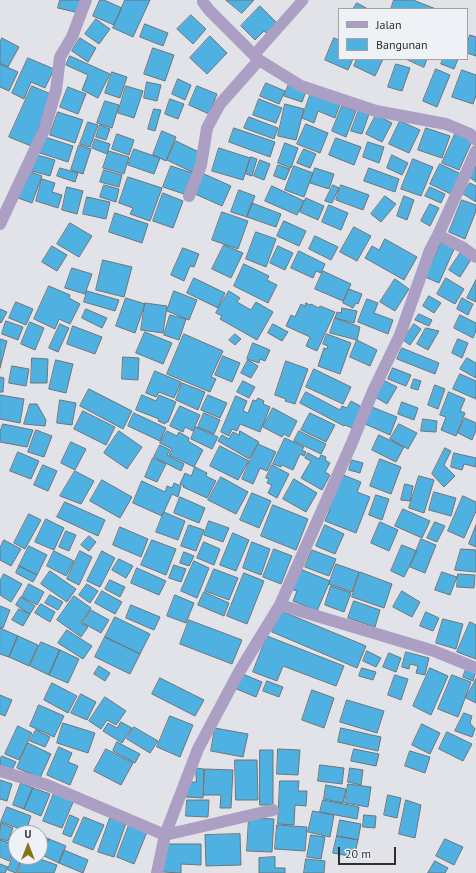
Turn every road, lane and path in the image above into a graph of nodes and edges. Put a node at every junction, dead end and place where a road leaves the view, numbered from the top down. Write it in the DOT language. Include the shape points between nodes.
graph roads {
  1 [pos="86,0"];
  2 [pos="203,0"];
  3 [pos="303,0"];
  4 [pos="257,57"];
  5 [pos="476,140"];
  6 [pos="476,150"];
  7 [pos="189,196"];
  8 [pos="0,224"];
  9 [pos="438,235"];
  10 [pos="476,257"];
  11 [pos="280,604"];
  12 [pos="476,668"];
  13 [pos="0,771"];
  14 [pos="273,810"];
  15 [pos="165,835"];
  16 [pos="157,873"];
  1 -- 8 [label="street" via="72,37 60,57 56,90 45,128"];
  2 -- 4 [label="street" via="209,10"];
  3 -- 4 [label="lane"];
  4 -- 5 [label="street" via="301,86 376,112 446,124 470,134"];
  4 -- 7 [label="street" via="220,104 207,128 201,165"];
  6 -- 9 [label="street"];
  9 -- 10 [label="street"];
  9 -- 11 [label="street" via="430,250 400,335 372,391 351,445"];
  11 -- 12 [label="street" via="434,651"];
  11 -- 15 [label="street" via="239,672 198,749"];
  13 -- 15 [label="street" via="47,785"];
  14 -- 15 [label="street"];
  15 -- 16 [label="street"];
}
